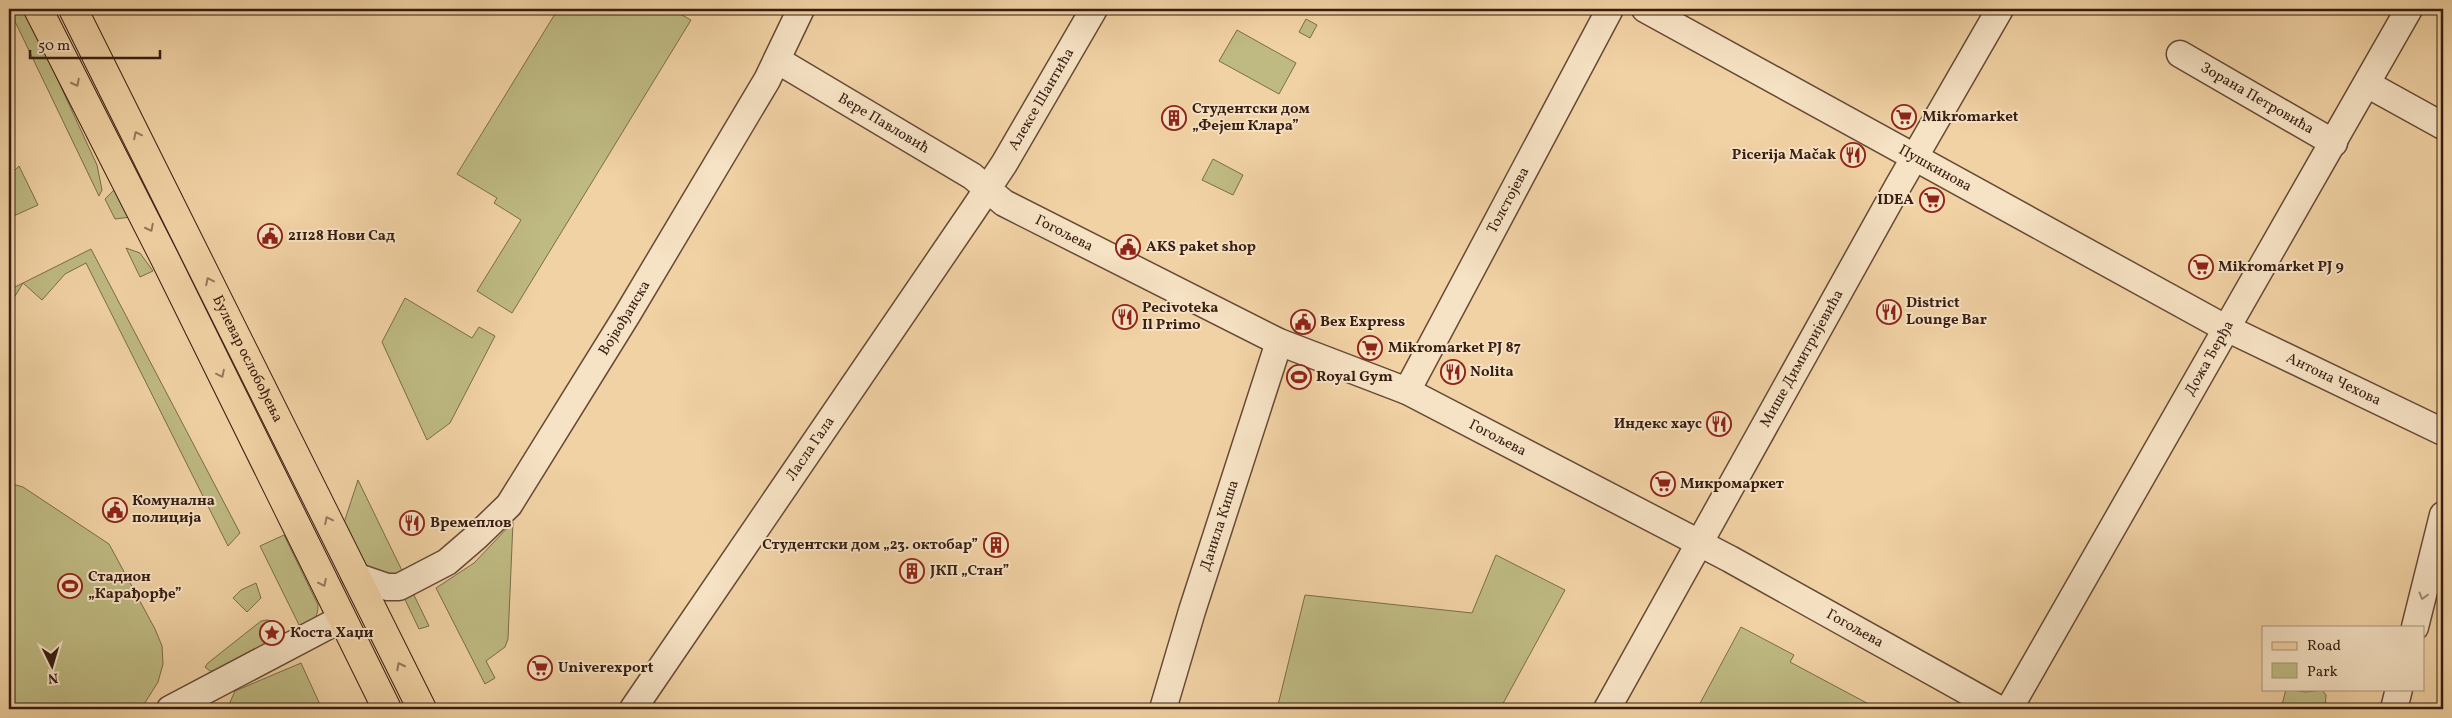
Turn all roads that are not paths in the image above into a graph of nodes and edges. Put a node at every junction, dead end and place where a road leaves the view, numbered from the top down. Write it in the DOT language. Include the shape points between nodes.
graph roads {
  1 [pos="38,9"];
  2 [pos="73,9"];
  3 [pos="801,9"];
  4 [pos="1094,9"];
  5 [pos="1610,9"];
  6 [pos="1645,9"];
  7 [pos="2000,9"];
  8 [pos="2409,9"];
  9 [pos="2180,54"];
  10 [pos="777,60"];
  11 [pos="2367,84"];
  12 [pos="2443,126"];
  13 [pos="2334,143"];
  14 [pos="1914,158"];
  15 [pos="987,189"];
  16 [pos="2226,328"];
  17 [pos="1279,342"];
  18 [pos="1407,391"];
  19 [pos="2443,432"];
  20 [pos="2443,515"];
  21 [pos="1700,543"];
  22 [pos="355,576"];
  23 [pos="399,587"];
  24 [pos="342,619"];
  25 [pos="2415,626"];
  26 [pos="384,634"];
  27 [pos="2399,690"];
  28 [pos="170,709"];
  29 [pos="386,709"];
  30 [pos="422,709"];
  31 [pos="633,709"];
  32 [pos="1163,709"];
  33 [pos="1607,709"];
  34 [pos="1999,709"];
  35 [pos="2009,709"];
  36 [pos="2394,709"];
  1 -- 24 [label="main road, Булевар ослобођења, one-way"];
  22 -- 2 [label="main road, Булевар ослобођења, one-way"];
  3 -- 10 [label="street, Војвођанска"];
  4 -- 15 [label="street, Алексе Шантића"];
  5 -- 18 [label="street, Толстојева"];
  6 -- 14 [label="street, Пушкинова"];
  7 -- 14 [label="street, Мише Димитријевића"];
  8 -- 11 [label="street, Дожа Ђерђа"];
  9 -- 13 [label="street, Зорана Петровића"];
  10 -- 15 [label="street, Вере Павловић" via="972,176"];
  10 -- 23 [label="street, Војвођанска" via="632,306 509,505 447,562"];
  11 -- 12 [label="street"];
  11 -- 13 [label="street, Дожа Ђерђа"];
  13 -- 16 [label="street, Дожа Ђерђа"];
  14 -- 16 [label="street, Пушкинова"];
  14 -- 21 [label="street, Мише Димитријевића"];
  15 -- 17 [label="street, Гогољева" via="1004,203"];
  15 -- 31 [label="street, Ласла Гала"];
  16 -- 19 [label="street, Антона Чехова"];
  16 -- 35 [label="street, Дожа Ђерђа"];
  17 -- 18 [label="street, Гогољева"];
  17 -- 32 [label="street, Данила Киша"];
  18 -- 21 [label="street, Гогољева"];
  20 -- 25 [label="street, one-way"];
  21 -- 33 [label="street, Мише Димитријевића"];
  21 -- 34 [label="street, Гогољева"];
  22 -- 23 [label="street" via="387,587"];
  22 -- 26 [label="main road, Булевар ослобођења"];
  23 -- 26 [label="street" via="387,614"];
  24 -- 28 [label="street"];
  24 -- 29 [label="main road, Булевар ослобођења"];
  30 -- 26 [label="main road, Булевар ослобођења, one-way"];
  27 -- 36 [label="street"];
}
